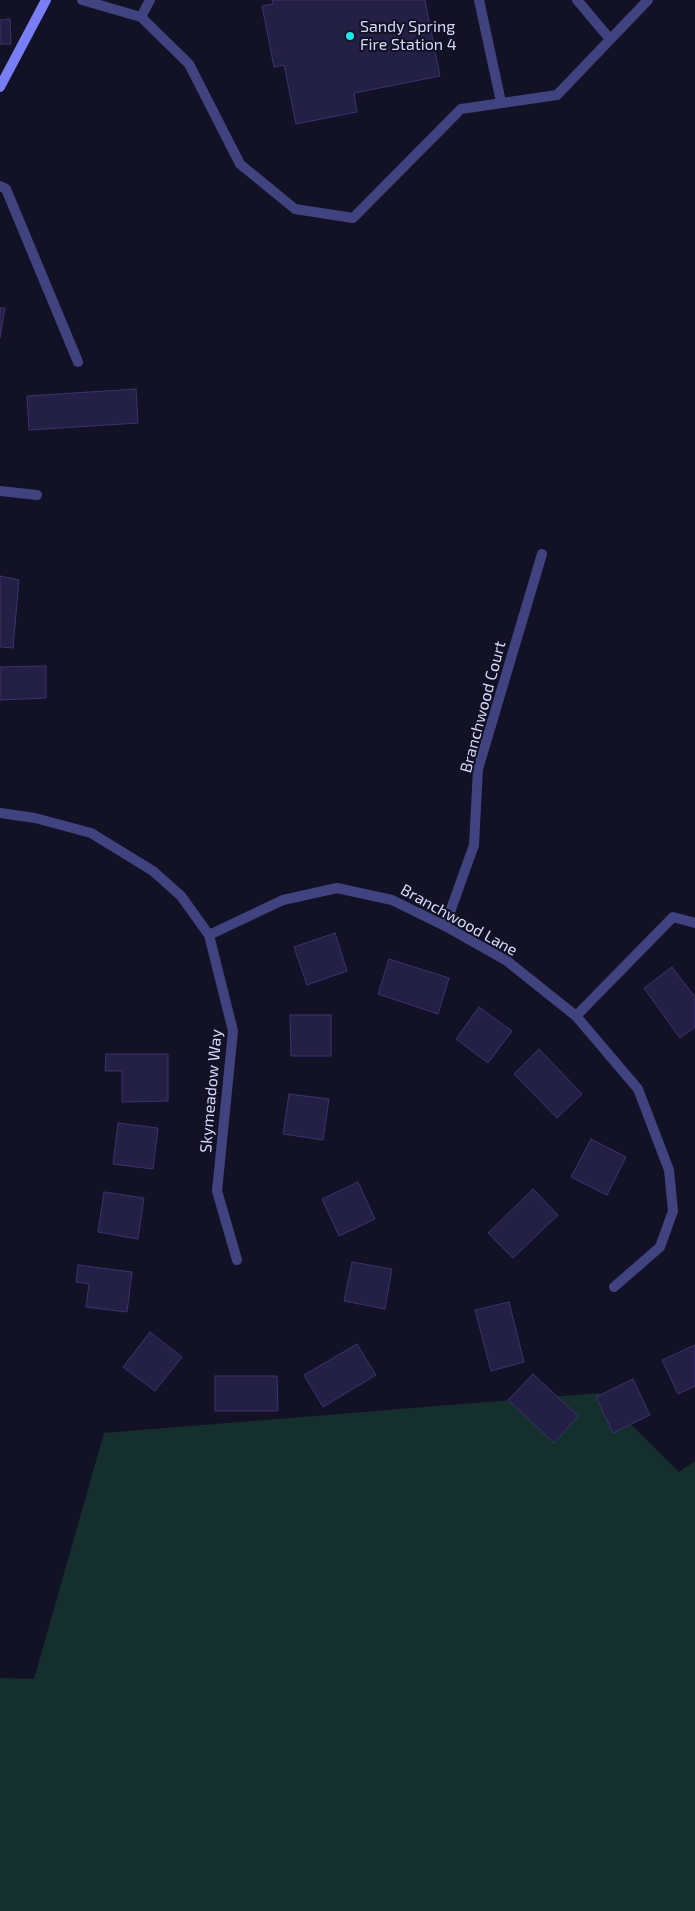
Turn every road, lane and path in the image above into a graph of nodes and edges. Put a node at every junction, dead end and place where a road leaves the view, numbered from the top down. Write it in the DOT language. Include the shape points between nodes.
graph roads {
  1 [pos="46,0"];
  2 [pos="82,0"];
  3 [pos="150,0"];
  4 [pos="479,0"];
  5 [pos="577,0"];
  6 [pos="648,0"];
  7 [pos="141,17"];
  8 [pos="610,40"];
  9 [pos="0,87"];
  10 [pos="501,102"];
  11 [pos="0,186"];
  12 [pos="78,362"];
  13 [pos="0,492"];
  14 [pos="37,495"];
  15 [pos="542,554"];
  16 [pos="0,813"];
  17 [pos="695,923"];
  18 [pos="444,926"];
  19 [pos="209,935"];
  20 [pos="576,1016"];
  21 [pos="238,1260"];
  22 [pos="614,1287"];
  1 -- 9 [label="street"];
  2 -- 7 [label="street"];
  3 -- 7 [label="street"];
  4 -- 10 [label="street"];
  5 -- 8 [label="street"];
  6 -- 8 [label="street"];
  7 -- 10 [label="street" via="189,64 240,164 295,209 354,218 460,109"];
  8 -- 10 [label="street" via="557,95"];
  11 -- 12 [label="street" via="6,189"];
  13 -- 14 [label="street"];
  15 -- 18 [label="street, Branchwood Court" via="478,769 474,845"];
  16 -- 19 [label="street, Skymeadow Way" via="35,818 91,833 153,871 181,896"];
  17 -- 20 [label="street" via="672,917"];
  18 -- 19 [label="street, Branchwood Lane" via="392,900 337,888 283,900"];
  18 -- 20 [label="street, Branchwood Lane" via="507,961"];
  19 -- 21 [label="street, Skymeadow Way" via="233,1031 217,1191"];
  20 -- 22 [label="street, Branchwood Lane" via="638,1089 669,1170 673,1211 660,1247"];
}
